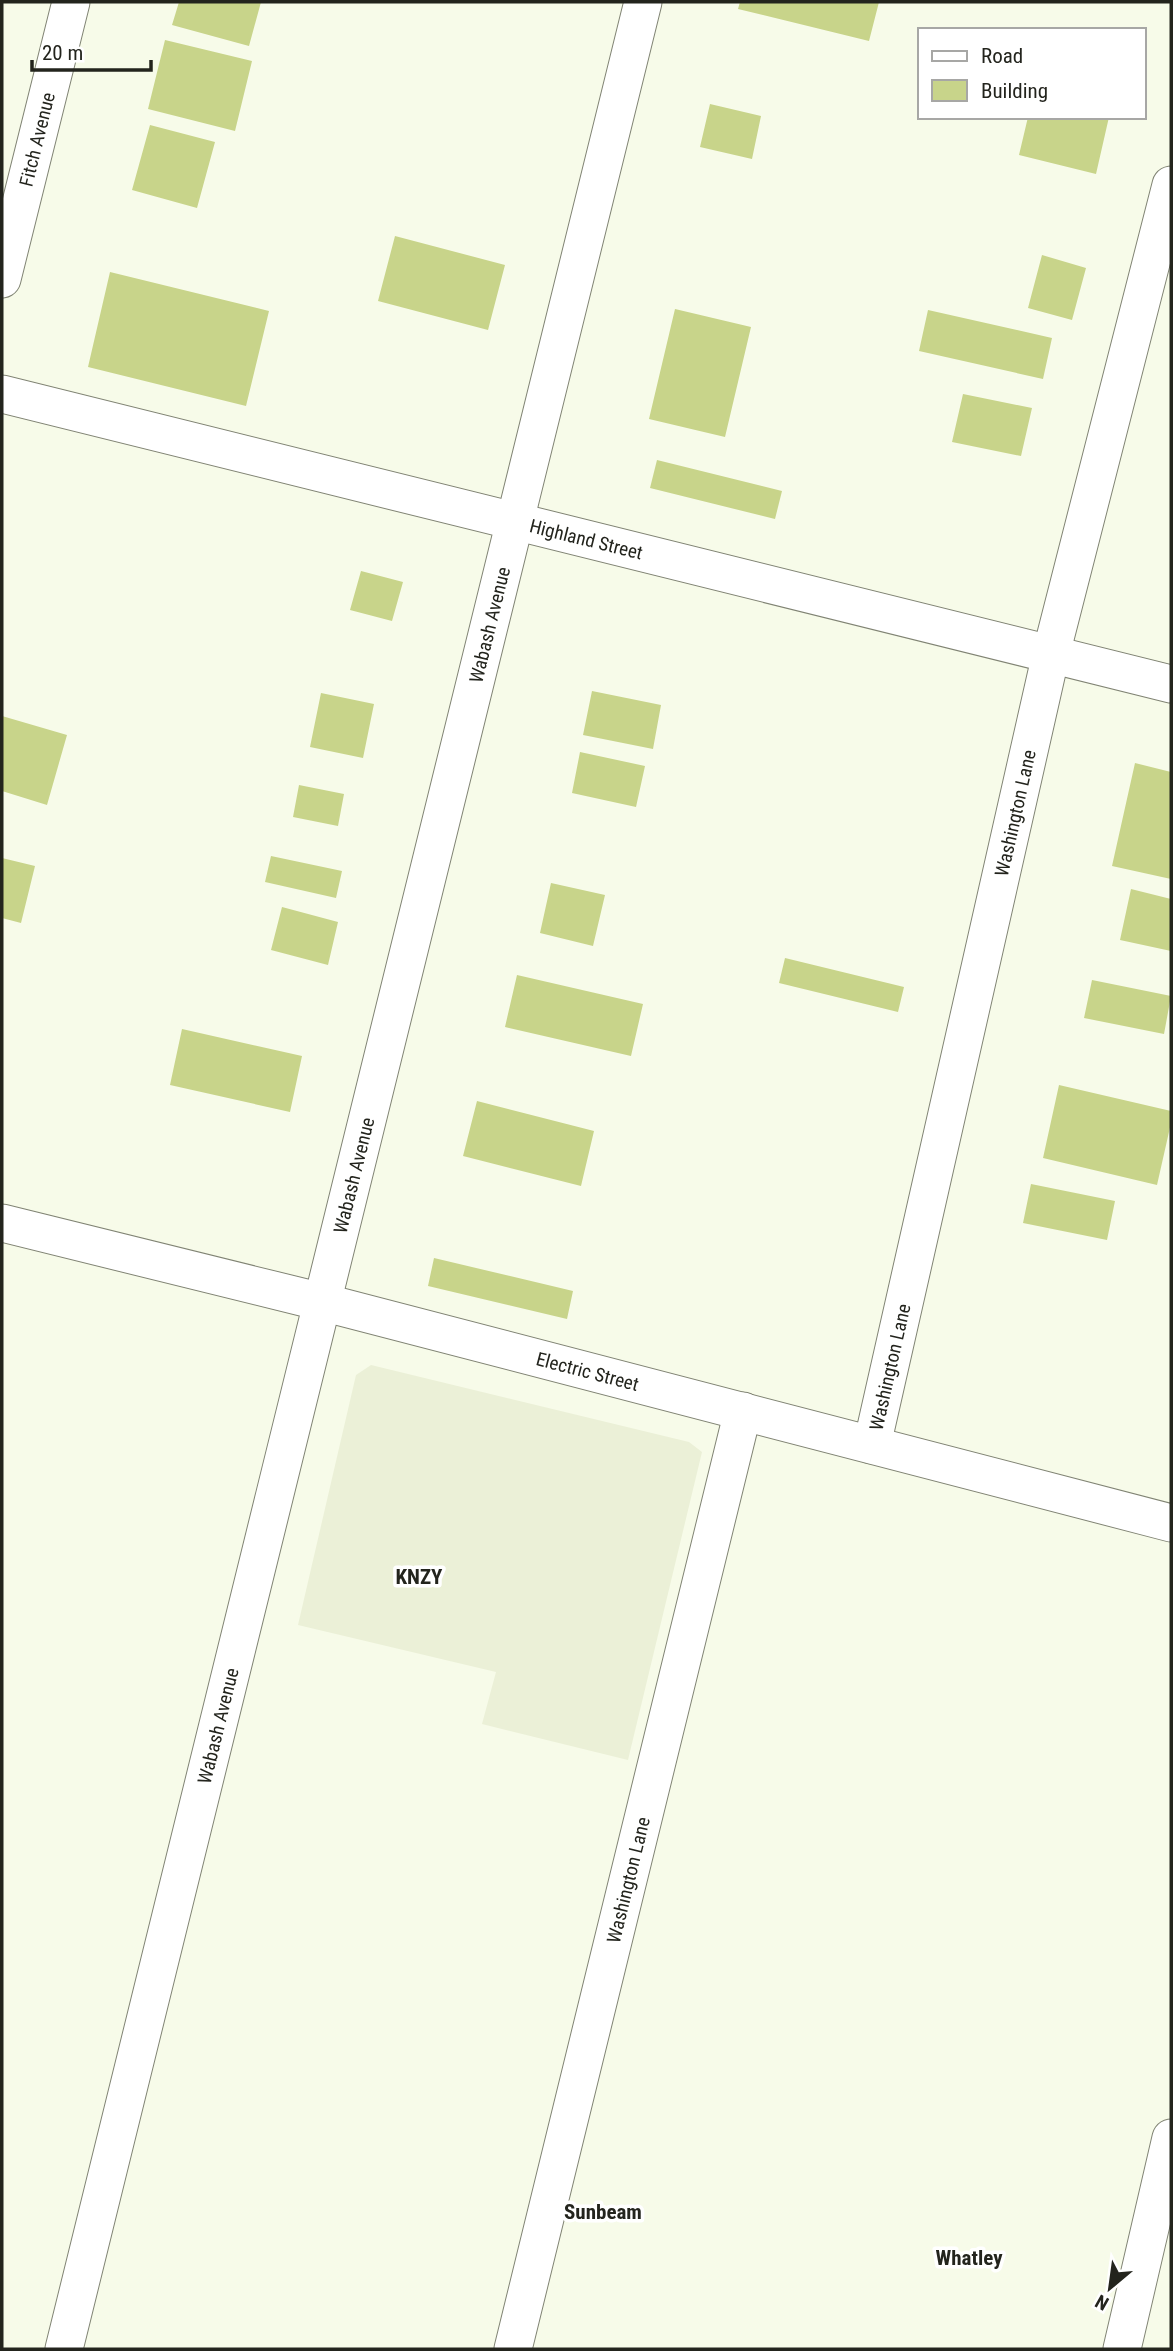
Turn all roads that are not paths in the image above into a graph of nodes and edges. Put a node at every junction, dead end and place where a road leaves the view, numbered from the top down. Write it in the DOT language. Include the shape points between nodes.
graph roads {
  1 [pos="71,2"];
  2 [pos="643,2"];
  3 [pos="1171,185"];
  4 [pos="2,279"];
  5 [pos="2,394"];
  6 [pos="515,521"];
  7 [pos="1051,654"];
  8 [pos="1171,684"];
  9 [pos="2,1223"];
  10 [pos="322,1302"];
  11 [pos="743,1411"];
  12 [pos="872,1445"];
  13 [pos="1171,1523"];
  14 [pos="1171,2138"];
  15 [pos="64,2349"];
  16 [pos="513,2349"];
  17 [pos="1122,2349"];
  1 -- 4 [label="street, Fitch Avenue"];
  2 -- 6 [label="street, Wabash Avenue"];
  3 -- 7 [label="street, Washington Lane"];
  5 -- 6 [label="street, Highland Street"];
  6 -- 7 [label="street, Highland Street"];
  6 -- 10 [label="street, Wabash Avenue"];
  7 -- 8 [label="street, Highland Street"];
  7 -- 12 [label="street, Washington Lane"];
  9 -- 10 [label="street, Electric Street"];
  10 -- 11 [label="street, Electric Street"];
  10 -- 15 [label="street, Wabash Avenue"];
  11 -- 12 [label="street, Electric Street"];
  11 -- 16 [label="street, Washington Lane"];
  12 -- 13 [label="street, Electric Street"];
  14 -- 17 [label="street"];
}
